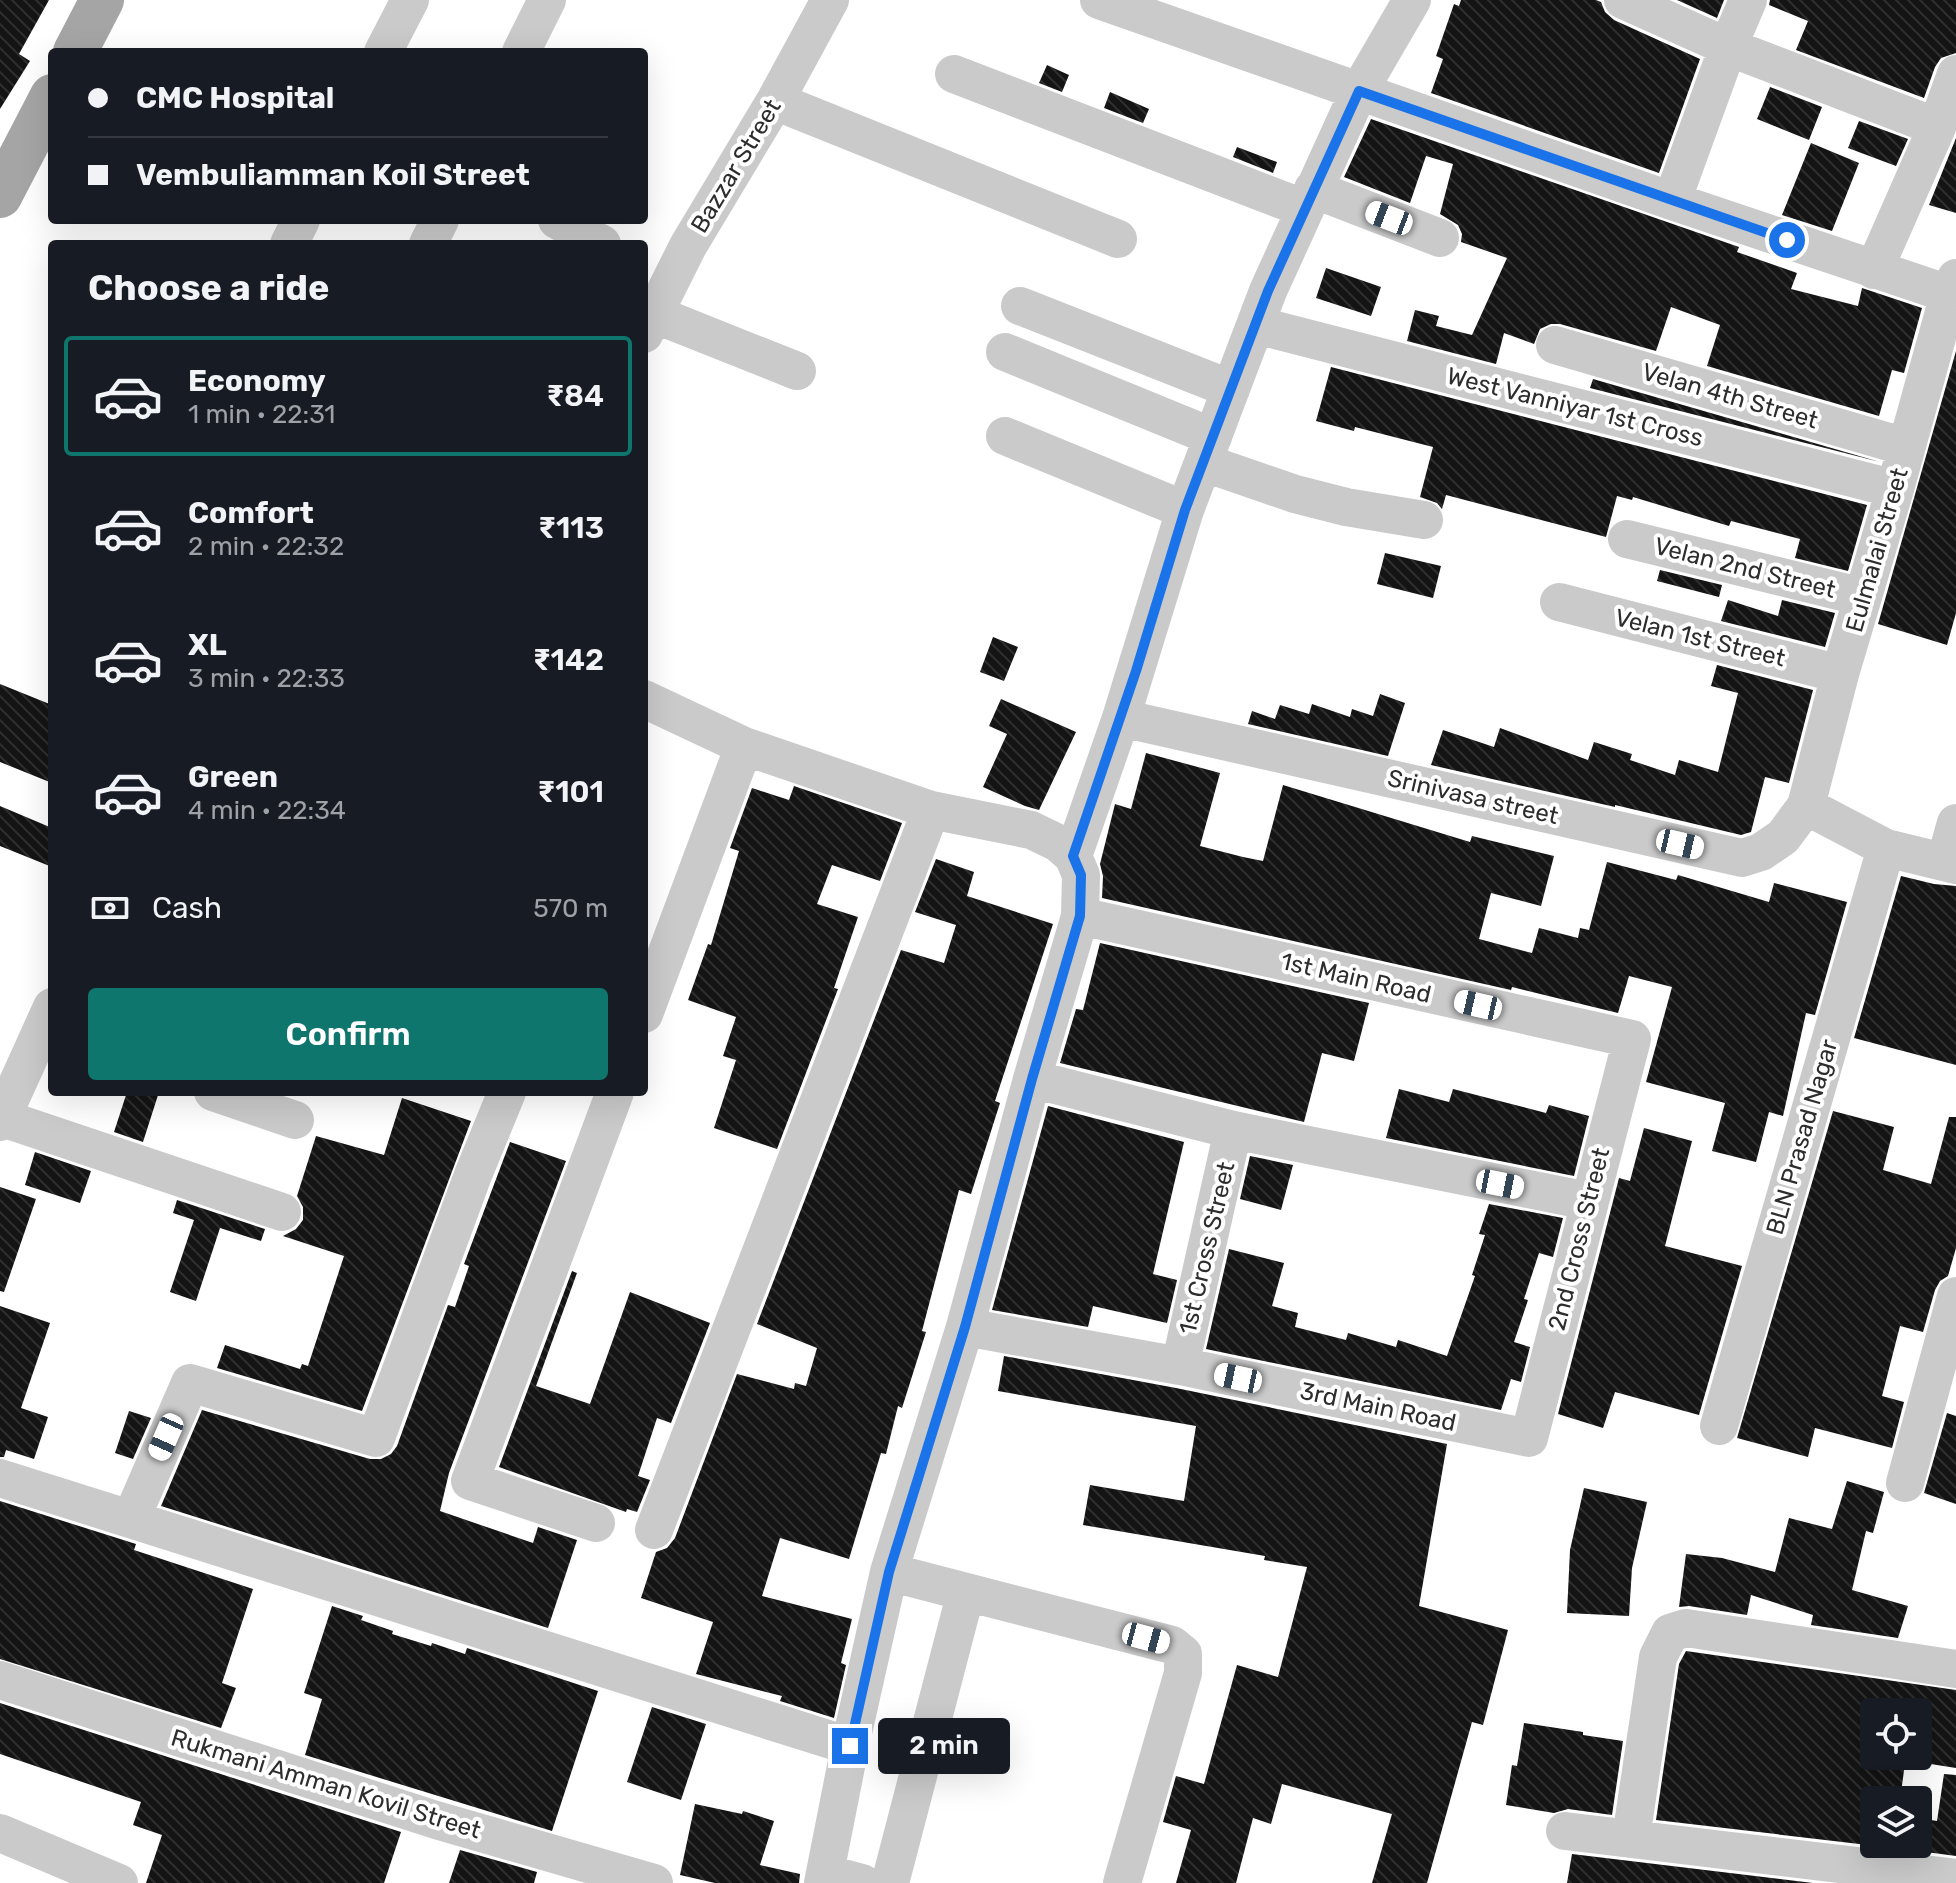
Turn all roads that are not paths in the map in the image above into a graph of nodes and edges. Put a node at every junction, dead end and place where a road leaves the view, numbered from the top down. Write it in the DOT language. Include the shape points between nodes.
graph roads {
  1 [pos="102,0"];
  2 [pos="410,0"];
  3 [pos="547,0"];
  4 [pos="830,0"];
  5 [pos="1099,0"];
  6 [pos="1412,0"];
  7 [pos="1623,0"];
  8 [pos="1748,0"];
  9 [pos="1728,47"];
  10 [pos="77,48"];
  11 [pos="385,48"];
  12 [pos="523,48"];
  13 [pos="954,74"];
  14 [pos="1956,74"];
  15 [pos="1359,91"];
  16 [pos="775,101"];
  17 [pos="48,104"];
  18 [pos="1937,127"];
  19 [pos="0,196"];
  20 [pos="1308,198"];
  21 [pos="1672,201"];
  22 [pos="564,224"];
  23 [pos="1440,238"];
  24 [pos="1118,239"];
  25 [pos="594,240"];
  26 [pos="1874,270"];
  27 [pos="1952,286"];
  28 [pos="653,299"];
  29 [pos="1020,306"];
  30 [pos="1256,325"];
  31 [pos="1555,345"];
  32 [pos="1005,352"];
  33 [pos="797,371"];
  34 [pos="1231,389"];
  35 [pos="1005,436"];
  36 [pos="1906,447"];
  37 [pos="1209,450"];
  38 [pos="1895,489"];
  39 [pos="1185,510"];
  40 [pos="1424,520"];
  41 [pos="1627,539"];
  42 [pos="1863,597"];
  43 [pos="1559,602"];
  44 [pos="1840,674"];
  45 [pos="648,701"];
  46 [pos="1121,718"];
  47 [pos="744,746"];
  48 [pos="1806,806"];
  49 [pos="931,810"];
  50 [pos="1956,823"];
  51 [pos="1886,848"];
  52 [pos="1073,856"];
  53 [pos="1951,864"];
  54 [pos="1080,916"];
  55 [pos="648,1003"];
  56 [pos="48,1025"];
  57 [pos="1632,1039"];
  58 [pos="1032,1079"];
  59 [pos="225,1096"];
  60 [pos="505,1096"];
  61 [pos="614,1096"];
  62 [pos="1,1120"];
  63 [pos="295,1120"];
  64 [pos="1233,1130"];
  65 [pos="1588,1201"];
  66 [pos="282,1212"];
  67 [pos="1956,1296"];
  68 [pos="965,1327"];
  69 [pos="1180,1366"];
  70 [pos="1719,1426"];
  71 [pos="1529,1438"];
  72 [pos="0,1478"];
  73 [pos="1905,1483"];
  74 [pos="131,1519"];
  75 [pos="596,1523"];
  76 [pos="654,1530"];
  77 [pos="889,1572"];
  78 [pos="966,1592"];
  79 [pos="1956,1669"];
  80 [pos="0,1680"];
  81 [pos="850,1746"];
  82 [pos="1565,1831"];
  83 [pos="0,1833"];
  84 [pos="1631,1838"];
  85 [pos="824,1878"];
  86 [pos="1956,1878"];
  87 [pos="102,1880"];
  88 [pos="654,1883"];
  89 [pos="862,1883"];
  90 [pos="890,1883"];
  91 [pos="1122,1883"];
  1 -- 10 [label="main road"];
  2 -- 11 [label="street"];
  3 -- 12 [label="street"];
  4 -- 16 [label="street, Bazzar Street"];
  5 -- 15 [label="street"];
  6 -- 15 [label="street"];
  7 -- 9 [label="street"];
  8 -- 9 [label="street"];
  9 -- 18 [label="street"];
  9 -- 21 [label="street"];
  13 -- 20 [label="street"];
  14 -- 18 [label="street"];
  15 -- 20 [label="street"];
  15 -- 21 [label="street"];
  16 -- 24 [label="street"];
  16 -- 28 [label="street, Bazzar Street"];
  17 -- 19 [label="main road"];
  18 -- 26 [label="street"];
  20 -- 23 [label="street"];
  20 -- 30 [label="street"];
  21 -- 26 [label="street"];
  22 -- 25 [label="street"];
  26 -- 27 [label="street"];
  27 -- 36 [label="street, Eulmalai Street"];
  28 -- 33 [label="street"];
  29 -- 34 [label="street"];
  30 -- 34 [label="street"];
  30 -- 38 [label="street, West Vanniyar 1st Cross"];
  31 -- 36 [label="street, Velan 4th Street"];
  32 -- 37 [label="street"];
  34 -- 37 [label="street"];
  35 -- 39 [label="street"];
  36 -- 38 [label="street, Eulmalai Street"];
  37 -- 39 [label="street"];
  37 -- 40 [label="street" via="1295,494"];
  38 -- 42 [label="street, Eulmalai Street"];
  39 -- 46 [label="street"];
  41 -- 42 [label="street, Velan 2nd Street"];
  42 -- 44 [label="street, Eulmalai Street"];
  43 -- 44 [label="street, Velan 1st Street"];
  44 -- 48 [label="street, Eulmalai Street"];
  45 -- 47 [label="street"];
  46 -- 48 [label="street, Srinivasa street" via="1742,858 1783,837"];
  46 -- 52 [label="street"];
  47 -- 49 [label="street"];
  47 -- 55 [label="street"];
  48 -- 51 [label="street"];
  49 -- 52 [label="street" via="1031,830"];
  49 -- 76 [label="street"];
  50 -- 53 [label="street"];
  51 -- 53 [label="street"];
  51 -- 70 [label="street, BLN Prasad Nagar"];
  52 -- 54 [label="street" via="1081,875"];
  54 -- 57 [label="street, 1st Main Road"];
  54 -- 58 [label="street"];
  56 -- 62 [label="street"];
  57 -- 65 [label="street, 2nd Cross Street"];
  58 -- 64 [label="street"];
  58 -- 68 [label="street"];
  59 -- 63 [label="street"];
  60 -- 74 [label="street" via="376,1438 190,1383"];
  61 -- 75 [label="street" via="470,1481"];
  62 -- 66 [label="street"];
  64 -- 65 [label="street"];
  64 -- 69 [label="street, 1st Cross Street"];
  65 -- 71 [label="street, 2nd Cross Street"];
  67 -- 73 [label="street"];
  68 -- 69 [label="street, 3rd Main Road"];
  68 -- 77 [label="street"];
  69 -- 71 [label="street, 3rd Main Road"];
  72 -- 74 [label="street"];
  74 -- 81 [label="street"];
  77 -- 78 [label="street"];
  77 -- 81 [label="street"];
  78 -- 90 [label="street"];
  78 -- 91 [label="street" via="1172,1645 1183,1654 1183,1673"];
  79 -- 84 [label="street" via="1686,1628 1670,1633 1658,1657"];
  80 -- 88 [label="street, Rukmani Amman Kovil Street" via="436,1820"];
  81 -- 85 [label="street"];
  82 -- 84 [label="street"];
  83 -- 87 [label="street"];
  84 -- 86 [label="street"];
  85 -- 89 [label="street"];
}
